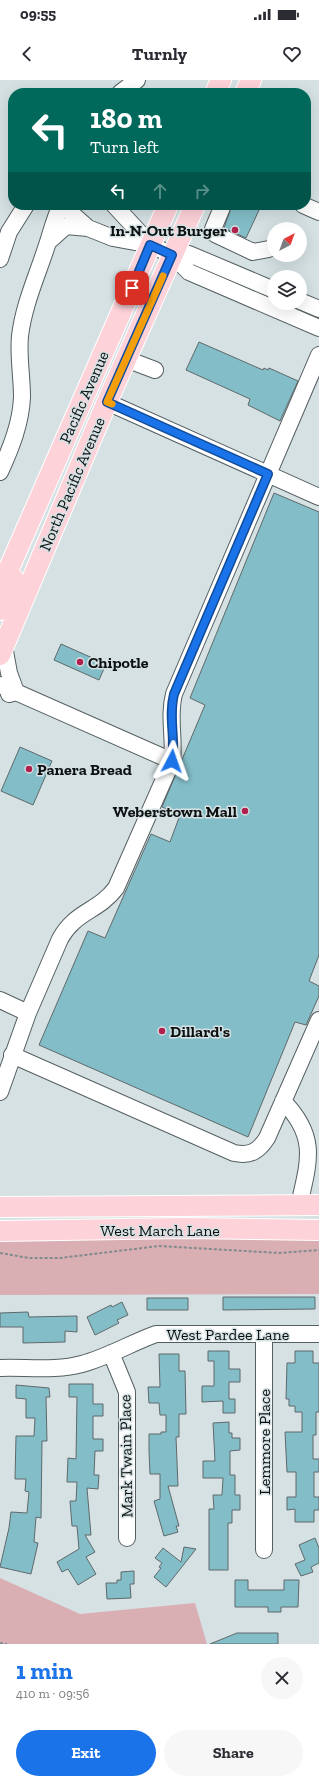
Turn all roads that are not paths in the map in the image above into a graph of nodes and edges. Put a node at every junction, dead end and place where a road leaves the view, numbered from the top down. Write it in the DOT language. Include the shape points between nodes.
graph roads {
  1 [pos="137,80"];
  2 [pos="127,88"];
  3 [pos="23,210"];
  4 [pos="58,210"];
  5 [pos="71,210"];
  6 [pos="118,210"];
  7 [pos="166,210"];
  8 [pos="193,210"];
  9 [pos="221,210"];
  10 [pos="88,228"];
  11 [pos="48,242"];
  12 [pos="150,245"];
  13 [pos="267,249"];
  14 [pos="172,255"];
  15 [pos="0,259"];
  16 [pos="267,287"];
  17 [pos="307,304"];
  18 [pos="319,309"];
  19 [pos="319,328"];
  20 [pos="319,355"];
  21 [pos="126,359"];
  22 [pos="155,370"];
  23 [pos="107,402"];
  24 [pos="0,472"];
  25 [pos="268,474"];
  26 [pos="319,497"];
  27 [pos="11,563"];
  28 [pos="0,589"];
  29 [pos="0,610"];
  30 [pos="2,650"];
  31 [pos="0,685"];
  32 [pos="16,692"];
  33 [pos="0,697"];
  34 [pos="172,761"];
  35 [pos="0,1000"];
  36 [pos="28,1013"];
  37 [pos="319,1020"];
  38 [pos="12,1055"];
  39 [pos="0,1092"];
  40 [pos="284,1101"];
  41 [pos="299,1205"];
  42 [pos="319,1205"];
  43 [pos="0,1207"];
  44 [pos="319,1230"];
  45 [pos="0,1231"];
  46 [pos="264,1334"];
  47 [pos="319,1334"];
  48 [pos="110,1353"];
  49 [pos="0,1368"];
  50 [pos="127,1538"];
  51 [pos="264,1550"];
  1 -- 2 [label="street"];
  3 -- 15 [label="street" via="9,232"];
  4 -- 11 [label="street"];
  5 -- 10 [label="street" via="71,213"];
  6 -- 12 [label="street"];
  7 -- 12 [label="main road, Pacific Avenue"];
  8 -- 14 [label="main road, North Pacific Avenue"];
  9 -- 13 [label="street" via="213,229 215,234 253,252"];
  10 -- 11 [label="street" via="66,226"];
  10 -- 12 [label="street" via="113,238"];
  11 -- 24 [label="street" via="22,320 20,416"];
  12 -- 14 [label="street"];
  12 -- 27 [label="main road, Pacific Avenue"];
  14 -- 16 [label="street" via="189,254"];
  14 -- 19 [label="street" via="189,272"];
  14 -- 21 [label="main road, North Pacific Avenue"];
  17 -- 18 [label="street"];
  20 -- 25 [label="street"];
  21 -- 22 [label="street"];
  21 -- 23 [label="main road, North Pacific Avenue"];
  23 -- 25 [label="street"];
  23 -- 30 [label="main road, North Pacific Avenue"];
  25 -- 26 [label="street"];
  25 -- 34 [label="street" via="174,694 170,723 174,744"];
  27 -- 28 [label="main road, Pacific Avenue"];
  27 -- 29 [label="main road" via="14,576"];
  30 -- 32 [label="street"];
  31 -- 32 [label="street"];
  32 -- 33 [label="street"];
  32 -- 34 [label="street"];
  34 -- 36 [label="street" via="116,888 108,899 76,918 66,928"];
  35 -- 36 [label="street"];
  36 -- 38 [label="street"];
  37 -- 40 [label="street"];
  38 -- 39 [label="street"];
  38 -- 40 [label="street" via="243,1155 252,1154 261,1147"];
  40 -- 41 [label="street" via="300,1121 309,1154"];
  41 -- 42 [label="main road, West March Lane"];
  41 -- 43 [label="main road, West March Lane"];
  44 -- 45 [label="main road, West March Lane" via="184,1228"];
  46 -- 47 [label="street, West Pardee Lane"];
  46 -- 48 [label="street, West Pardee Lane" via="156,1334"];
  46 -- 51 [label="street, Lemmore Place"];
  48 -- 49 [label="street, West Pardee Lane" via="81,1364 63,1367"];
  48 -- 50 [label="street, Mark Twain Place" via="127,1392"];
}
